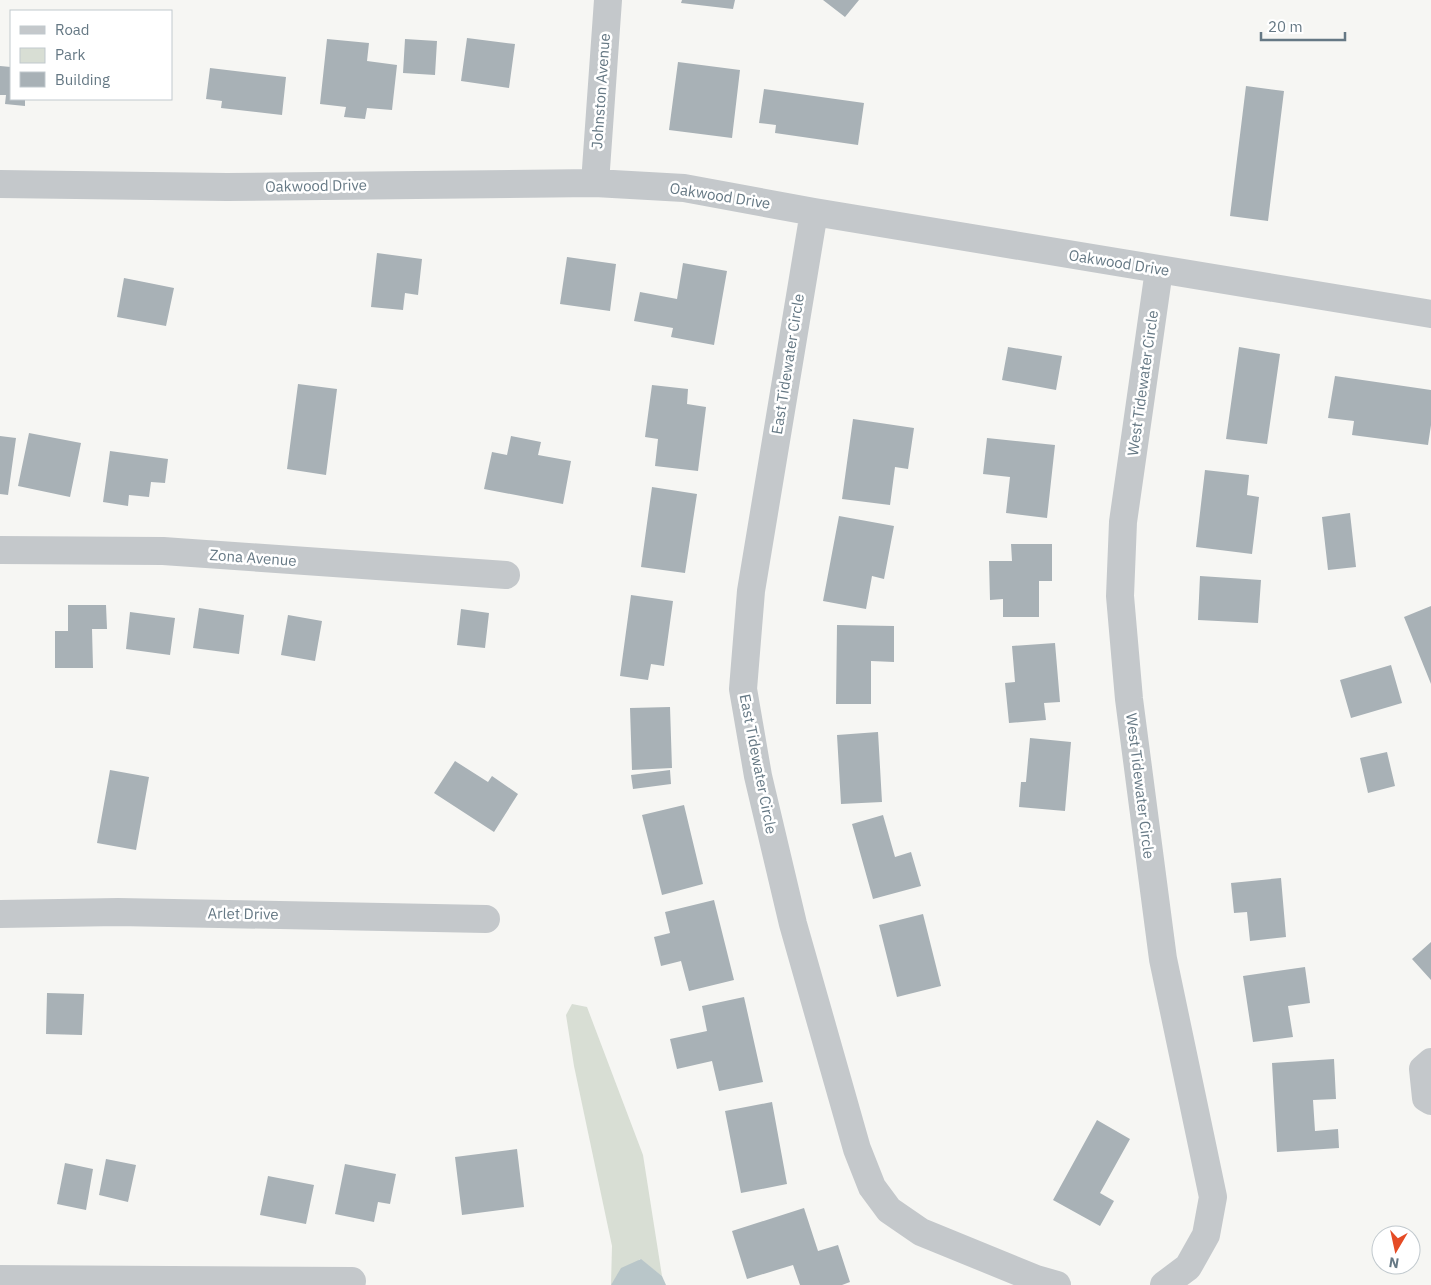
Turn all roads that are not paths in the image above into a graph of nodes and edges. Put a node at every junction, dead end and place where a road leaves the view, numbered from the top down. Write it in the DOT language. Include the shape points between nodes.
graph roads {
  1 [pos="608,0"];
  2 [pos="595,183"];
  3 [pos="0,184"];
  4 [pos="814,212"];
  5 [pos="1159,270"];
  6 [pos="1431,314"];
  7 [pos="0,550"];
  8 [pos="506,575"];
  9 [pos="0,914"];
  10 [pos="486,920"];
  11 [pos="1431,1062"];
  12 [pos="1431,1101"];
  13 [pos="0,1279"];
  14 [pos="352,1281"];
  15 [pos="1166,1284"];
  16 [pos="1057,1285"];
  1 -- 2 [label="street, Johnston Avenue"];
  2 -- 3 [label="street, Oakwood Drive" via="227,187"];
  2 -- 4 [label="street, Oakwood Drive" via="684,188"];
  4 -- 5 [label="street, Oakwood Drive"];
  4 -- 16 [label="street, East Tidewater Circle" via="751,591 743,689 758,776 793,924 857,1150 872,1187 889,1210 921,1232"];
  5 -- 6 [label="street, Oakwood Drive"];
  5 -- 15 [label="street, West Tidewater Circle" via="1123,522 1120,596 1129,699 1162,959 1213,1197 1206,1235 1188,1267"];
  7 -- 8 [label="street, Zona Avenue" via="163,551"];
  9 -- 10 [label="street, Arlet Drive" via="118,912"];
  11 -- 12 [label="street" via="1423,1069 1426,1098"];
  13 -- 14 [label="street"];
}
